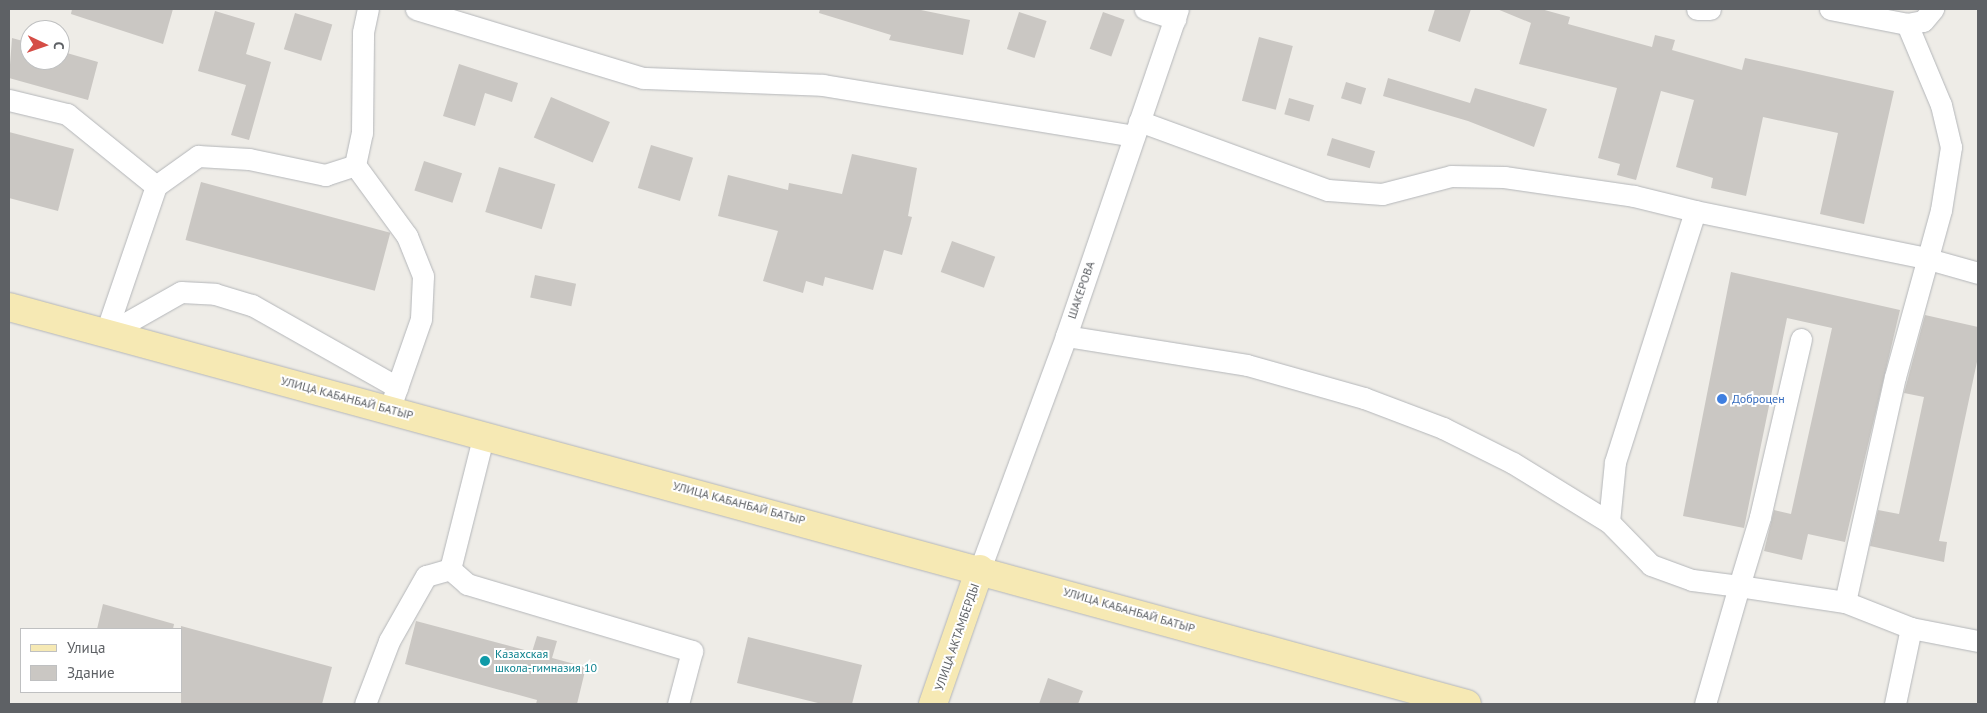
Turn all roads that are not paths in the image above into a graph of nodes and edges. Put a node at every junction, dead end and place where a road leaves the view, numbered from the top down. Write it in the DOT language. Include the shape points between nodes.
graph roads {
  1 [pos="368,9"];
  2 [pos="416,9"];
  3 [pos="1145,9"];
  4 [pos="1698,9"];
  5 [pos="1710,9"];
  6 [pos="1830,9"];
  7 [pos="1933,9"];
  8 [pos="1177,14"];
  9 [pos="1907,24"];
  10 [pos="9,100"];
  11 [pos="1137,128"];
  12 [pos="355,164"];
  13 [pos="156,186"];
  14 [pos="1695,211"];
  15 [pos="1925,258"];
  16 [pos="1978,273"];
  17 [pos="9,307"];
  18 [pos="105,335"];
  19 [pos="1066,336"];
  20 [pos="1801,339"];
  21 [pos="393,398"];
  22 [pos="484,434"];
  23 [pos="1608,522"];
  24 [pos="450,569"];
  25 [pos="980,569"];
  26 [pos="1739,586"];
  27 [pos="1845,602"];
  28 [pos="1911,628"];
  29 [pos="1978,640"];
  30 [pos="366,704"];
  31 [pos="678,704"];
  32 [pos="933,704"];
  33 [pos="1467,704"];
  34 [pos="1705,704"];
  35 [pos="1895,704"];
  1 -- 12 [label="street" via="363,32 362,133"];
  2 -- 11 [label="street" via="643,78 823,85"];
  3 -- 8 [label="street"];
  4 -- 5 [label="street"];
  6 -- 9 [label="street"];
  7 -- 9 [label="street" via="1923,21"];
  8 -- 11 [label="street, ШАКЕРОВА"];
  9 -- 15 [label="street" via="1942,105 1951,147 1941,210"];
  10 -- 13 [label="street" via="68,114"];
  11 -- 14 [label="street" via="1328,190 1382,194 1451,176 1504,176 1634,196"];
  11 -- 19 [label="street, ШАКЕРОВА"];
  12 -- 13 [label="street" via="325,175 249,158 198,156"];
  12 -- 21 [label="street" via="407,236 423,276 421,319"];
  13 -- 18 [label="street"];
  14 -- 15 [label="street"];
  14 -- 23 [label="street" via="1615,462"];
  15 -- 16 [label="street"];
  15 -- 27 [label="street"];
  17 -- 18 [label="main road, УЛИЦА КАБАНБАЙ БАТЫР"];
  18 -- 21 [label="main road, УЛИЦА КАБАНБАЙ БАТЫР"];
  18 -- 21 [label="street" via="181,292 215,294 252,305"];
  19 -- 23 [label="street" via="1247,365 1364,398 1443,428 1513,463"];
  19 -- 25 [label="street, ШАКЕРОВА"];
  20 -- 26 [label="street" via="1760,517"];
  21 -- 22 [label="main road, УЛИЦА КАБАНБАЙ БАТЫР"];
  22 -- 24 [label="street"];
  22 -- 25 [label="main road, УЛИЦА КАБАНБАЙ БАТЫР"];
  23 -- 26 [label="street" via="1651,566 1692,580"];
  24 -- 30 [label="street" via="426,576 389,641"];
  24 -- 31 [label="street" via="467,584 692,651"];
  25 -- 32 [label="main road, УЛИЦА АКТАМБЕРДЫ"];
  25 -- 33 [label="main road, УЛИЦА КАБАНБАЙ БАТЫР"];
  26 -- 27 [label="street"];
  26 -- 34 [label="street"];
  27 -- 28 [label="street"];
  28 -- 29 [label="street"];
  28 -- 35 [label="street"];
}
